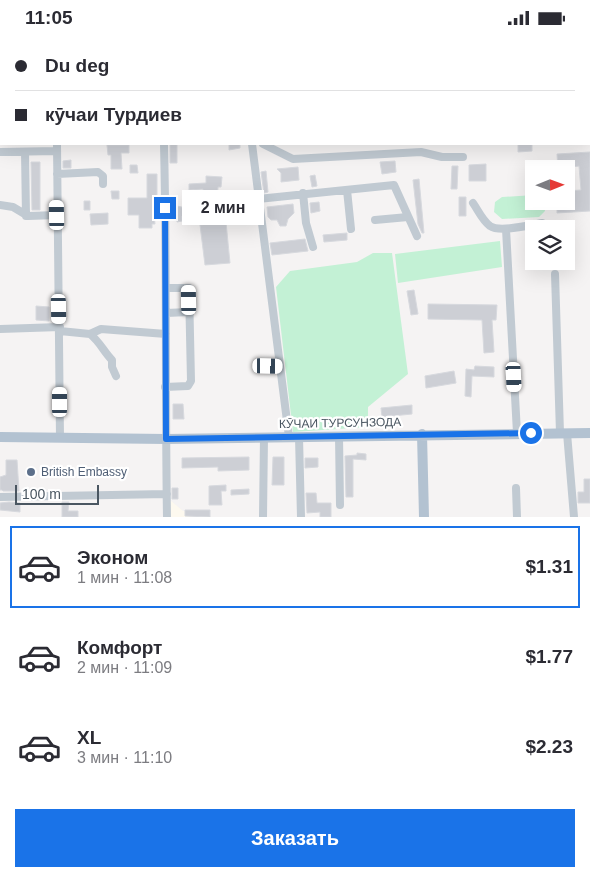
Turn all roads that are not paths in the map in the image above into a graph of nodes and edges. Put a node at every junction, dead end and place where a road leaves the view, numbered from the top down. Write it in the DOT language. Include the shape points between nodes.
graph roads {
  1 [pos="164,145"];
  2 [pos="252,145"];
  3 [pos="265,145"];
  4 [pos="57,147"];
  5 [pos="0,152"];
  6 [pos="25,152"];
  7 [pos="463,157"];
  8 [pos="57,174"];
  9 [pos="103,184"];
  10 [pos="347,190"];
  11 [pos="303,193"];
  12 [pos="258,199"];
  13 [pos="472,203"];
  14 [pos="0,205"];
  15 [pos="57,215"];
  16 [pos="26,216"];
  17 [pos="408,217"];
  18 [pos="376,220"];
  19 [pos="525,226"];
  20 [pos="351,229"];
  21 [pos="506,229"];
  22 [pos="417,236"];
  23 [pos="313,247"];
  24 [pos="555,274"];
  25 [pos="166,288"];
  26 [pos="189,312"];
  27 [pos="166,313"];
  28 [pos="0,329"];
  29 [pos="60,329"];
  30 [pos="90,334"];
  31 [pos="166,334"];
  32 [pos="257,366"];
  33 [pos="280,367"];
  34 [pos="116,376"];
  35 [pos="165,387"];
  36 [pos="517,433"];
  37 [pos="563,433"];
  38 [pos="590,433"];
  39 [pos="422,434"];
  40 [pos="339,436"];
  41 [pos="0,437"];
  42 [pos="60,437"];
  43 [pos="264,437"];
  44 [pos="294,437"];
  45 [pos="166,439"];
  46 [pos="516,488"];
  47 [pos="167,494"];
  48 [pos="0,497"];
  49 [pos="340,505"];
  50 [pos="167,517"];
  51 [pos="263,517"];
  52 [pos="301,517"];
  53 [pos="424,517"];
  54 [pos="517,517"];
  55 [pos="574,517"];
  1 -- 25 [label="street"];
  2 -- 12 [label="street"];
  3 -- 7 [label="street" via="293,159 421,152"];
  4 -- 6 [label="street"];
  4 -- 8 [label="street"];
  5 -- 6 [label="street"];
  6 -- 16 [label="street"];
  8 -- 9 [label="street" via="98,172 103,176"];
  8 -- 15 [label="street"];
  10 -- 11 [label="street"];
  10 -- 17 [label="street" via="394,185"];
  10 -- 20 [label="street"];
  11 -- 12 [label="street"];
  11 -- 23 [label="street" via="306,223"];
  12 -- 33 [label="street"];
  13 -- 21 [label="street" via="491,227"];
  14 -- 16 [label="street" via="10,206"];
  15 -- 16 [label="street"];
  15 -- 29 [label="street"];
  17 -- 18 [label="street"];
  17 -- 22 [label="street"];
  19 -- 21 [label="street"];
  21 -- 36 [label="street"];
  24 -- 37 [label="street"];
  25 -- 26 [label="street" via="189,288"];
  25 -- 27 [label="street"];
  26 -- 27 [label="street"];
  26 -- 35 [label="street" via="190,384"];
  27 -- 31 [label="street"];
  28 -- 29 [label="street"];
  29 -- 30 [label="street"];
  29 -- 42 [label="street"];
  30 -- 31 [label="street" via="101,329"];
  30 -- 34 [label="street" via="112,360"];
  31 -- 35 [label="street"];
  32 -- 33 [label="street"];
  33 -- 44 [label="street"];
  35 -- 45 [label="street"];
  36 -- 37 [label="main road, КӮЧАИ ТУРСУНЗОДА"];
  36 -- 39 [label="main road, КӮЧАИ ТУРСУНЗОДА"];
  37 -- 38 [label="main road, КӮЧАИ ТУРСУНЗОДА"];
  37 -- 55 [label="street"];
  39 -- 40 [label="main road, КӮЧАИ ТУРСУНЗОДА"];
  39 -- 53 [label="main road"];
  40 -- 44 [label="main road, КӮЧАИ ТУРСУНЗОДА"];
  40 -- 49 [label="street"];
  41 -- 42 [label="main road, КӮЧАИ ТУРСУНЗОДА"];
  42 -- 45 [label="main road, КӮЧАИ ТУРСУНЗОДА"];
  43 -- 44 [label="main road, КӮЧАИ ТУРСУНЗОДА"];
  43 -- 45 [label="main road, КӮЧАИ ТУРСУНЗОДА"];
  43 -- 51 [label="street"];
  44 -- 52 [label="street"];
  45 -- 47 [label="street"];
  46 -- 54 [label="street"];
  47 -- 48 [label="street"];
  47 -- 50 [label="street"];
}
